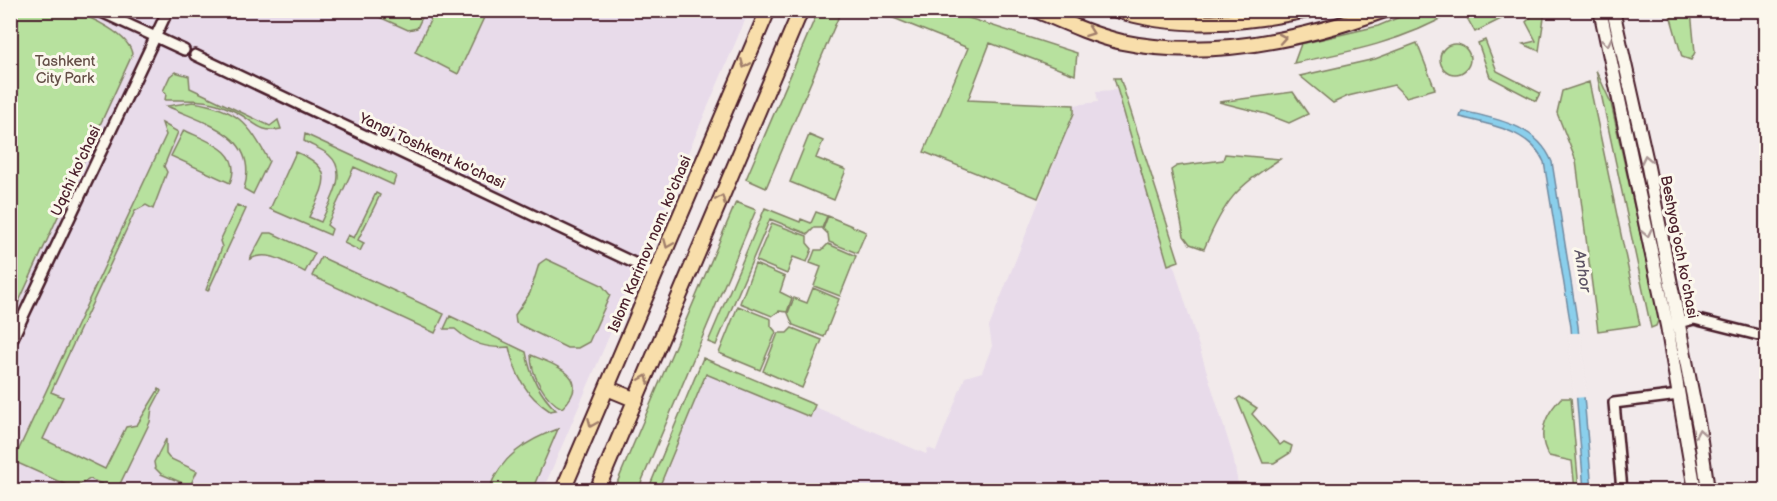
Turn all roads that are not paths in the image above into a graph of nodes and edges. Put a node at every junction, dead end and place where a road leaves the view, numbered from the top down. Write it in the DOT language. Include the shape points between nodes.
graph roads {
  1 [pos="97,10"];
  2 [pos="168,10"];
  3 [pos="768,10"];
  4 [pos="801,10"];
  5 [pos="1036,10"];
  6 [pos="1117,10"];
  7 [pos="1308,10"];
  8 [pos="1385,10"];
  9 [pos="1600,10"];
  10 [pos="1613,10"];
  11 [pos="156,36"];
  12 [pos="183,50"];
  13 [pos="195,55"];
  14 [pos="656,273"];
  15 [pos="1672,324"];
  16 [pos="1767,337"];
  17 [pos="10,344"];
  18 [pos="607,388"];
  19 [pos="1679,395"];
  20 [pos="636,400"];
  21 [pos="563,490"];
  22 [pos="597,490"];
  23 [pos="1622,490"];
  24 [pos="1695,490"];
  25 [pos="1708,490"];
  1 -- 11 [label="street"];
  2 -- 11 [label="street, Uqchi ko'chasi"];
  3 -- 14 [label="main road, Islom Karimov nom. ko'chasi, one-way"];
  20 -- 4 [label="main road, one-way"];
  5 -- 8 [label="main road, one-way" via="1120,41 1178,50 1297,36"];
  6 -- 7 [label="main road" via="1155,19 1210,24"];
  9 -- 15 [label="main road, Beshyogʻoch koʻchasi, one-way"];
  15 -- 10 [label="main road, Beshyogʻoch koʻchasi, one-way"];
  11 -- 12 [label="street"];
  11 -- 17 [label="street, Uqchi ko'chasi"];
  13 -- 14 [label="street, Yangi Toshkent ko'chasi"];
  14 -- 18 [label="main road, Islom Karimov nom. ko'chasi"];
  15 -- 16 [label="street" via="1694,319"];
  15 -- 19 [label="main road, Beshyogʻoch koʻchasi"];
  25 -- 15 [label="main road, Beshyogʻoch koʻchasi, one-way" via="1699,427"];
  18 -- 20 [label="main road"];
  18 -- 21 [label="main road, Islom Karimov nom. ko'chasi, one-way"];
  19 -- 23 [label="street" via="1614,404"];
  19 -- 24 [label="main road, Beshyogʻoch koʻchasi"];
  20 -- 22 [label="main road"];
}
